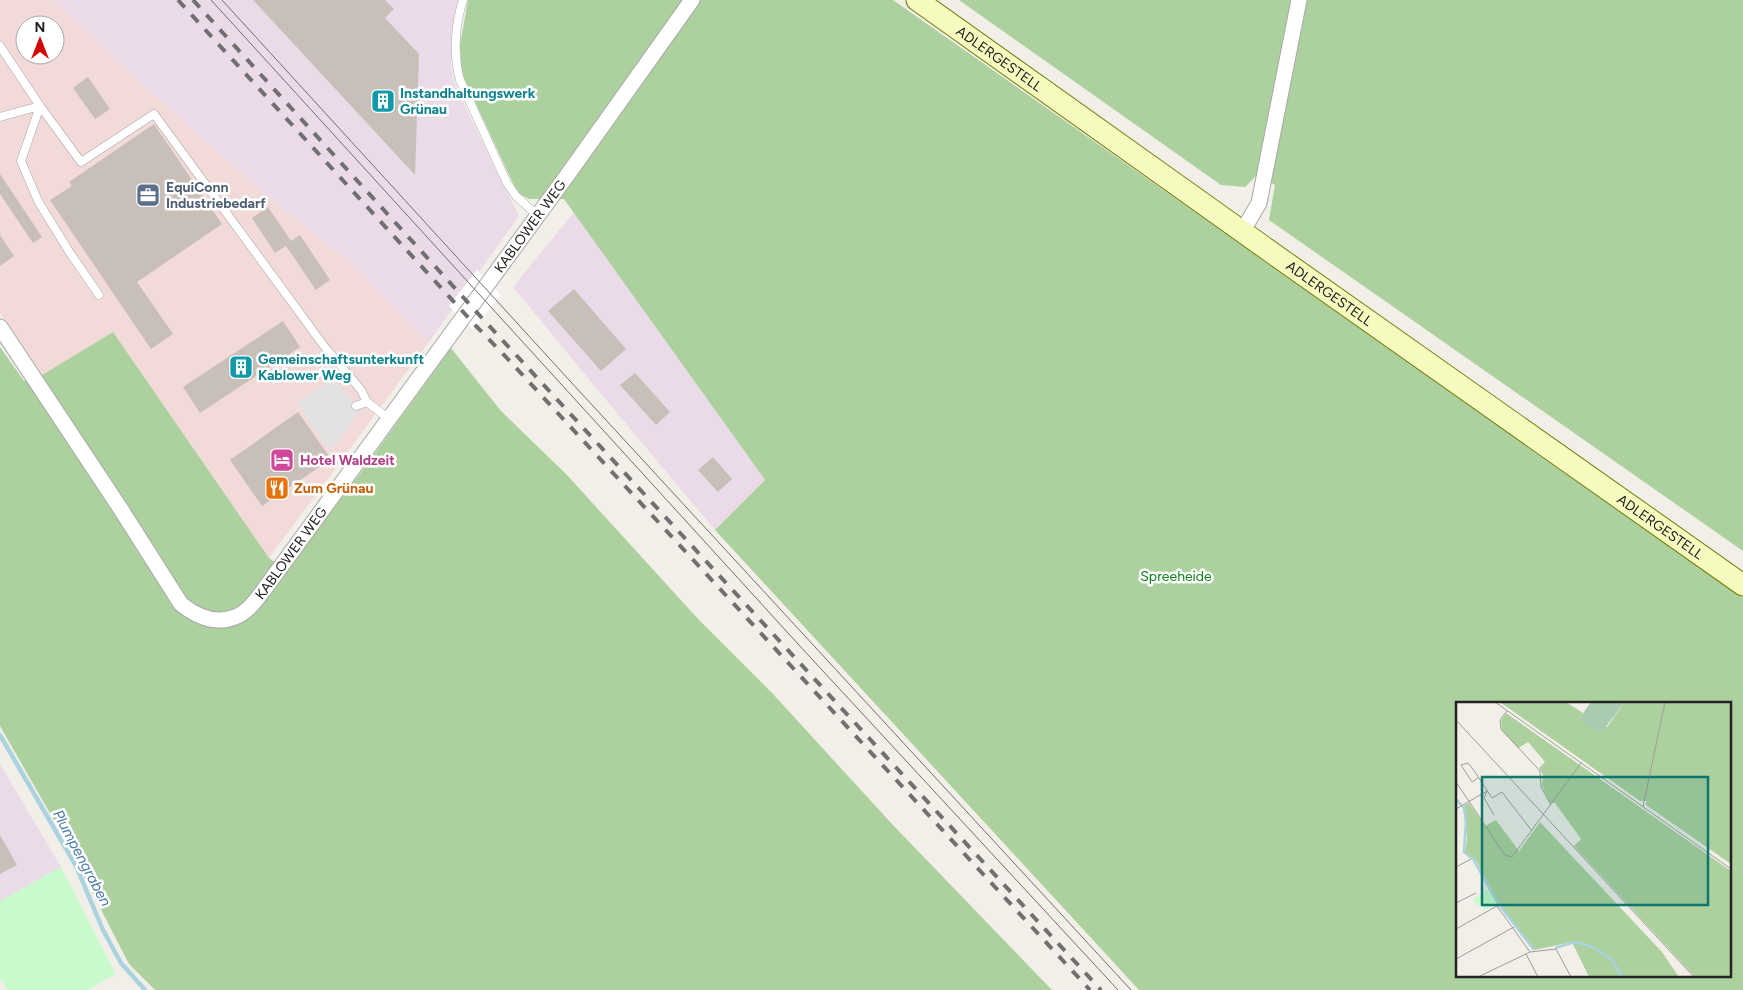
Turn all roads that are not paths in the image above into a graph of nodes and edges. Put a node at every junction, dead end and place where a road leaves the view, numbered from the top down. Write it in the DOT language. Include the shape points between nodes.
graph roads {
  1 [pos="463,0"];
  2 [pos="692,0"];
  3 [pos="917,0"];
  4 [pos="1299,0"];
  5 [pos="0,46"];
  6 [pos="40,106"];
  7 [pos="1,114"];
  8 [pos="537,215"];
  9 [pos="1242,232"];
  10 [pos="99,296"];
  11 [pos="0,327"];
  12 [pos="367,402"];
  13 [pos="356,406"];
  14 [pos="389,419"];
  15 [pos="1743,585"];
  1 -- 8 [label="lane" via="457,17 456,63 460,80 507,183"];
  2 -- 8 [label="street, KABLOWER WEG"];
  3 -- 9 [label="main road, ADLERGESTELL"];
  4 -- 9 [label="street" via="1259,203"];
  5 -- 6 [label="lane"];
  6 -- 7 [label="lane"];
  6 -- 10 [label="lane" via="21,161 38,201"];
  6 -- 12 [label="lane" via="81,162 154,114"];
  8 -- 14 [label="street, KABLOWER WEG"];
  9 -- 15 [label="main road, ADLERGESTELL"];
  11 -- 14 [label="street, KABLOWER WEG" via="181,604 205,618 235,617 253,603"];
  12 -- 13 [label="lane"];
  12 -- 14 [label="lane"];
}
